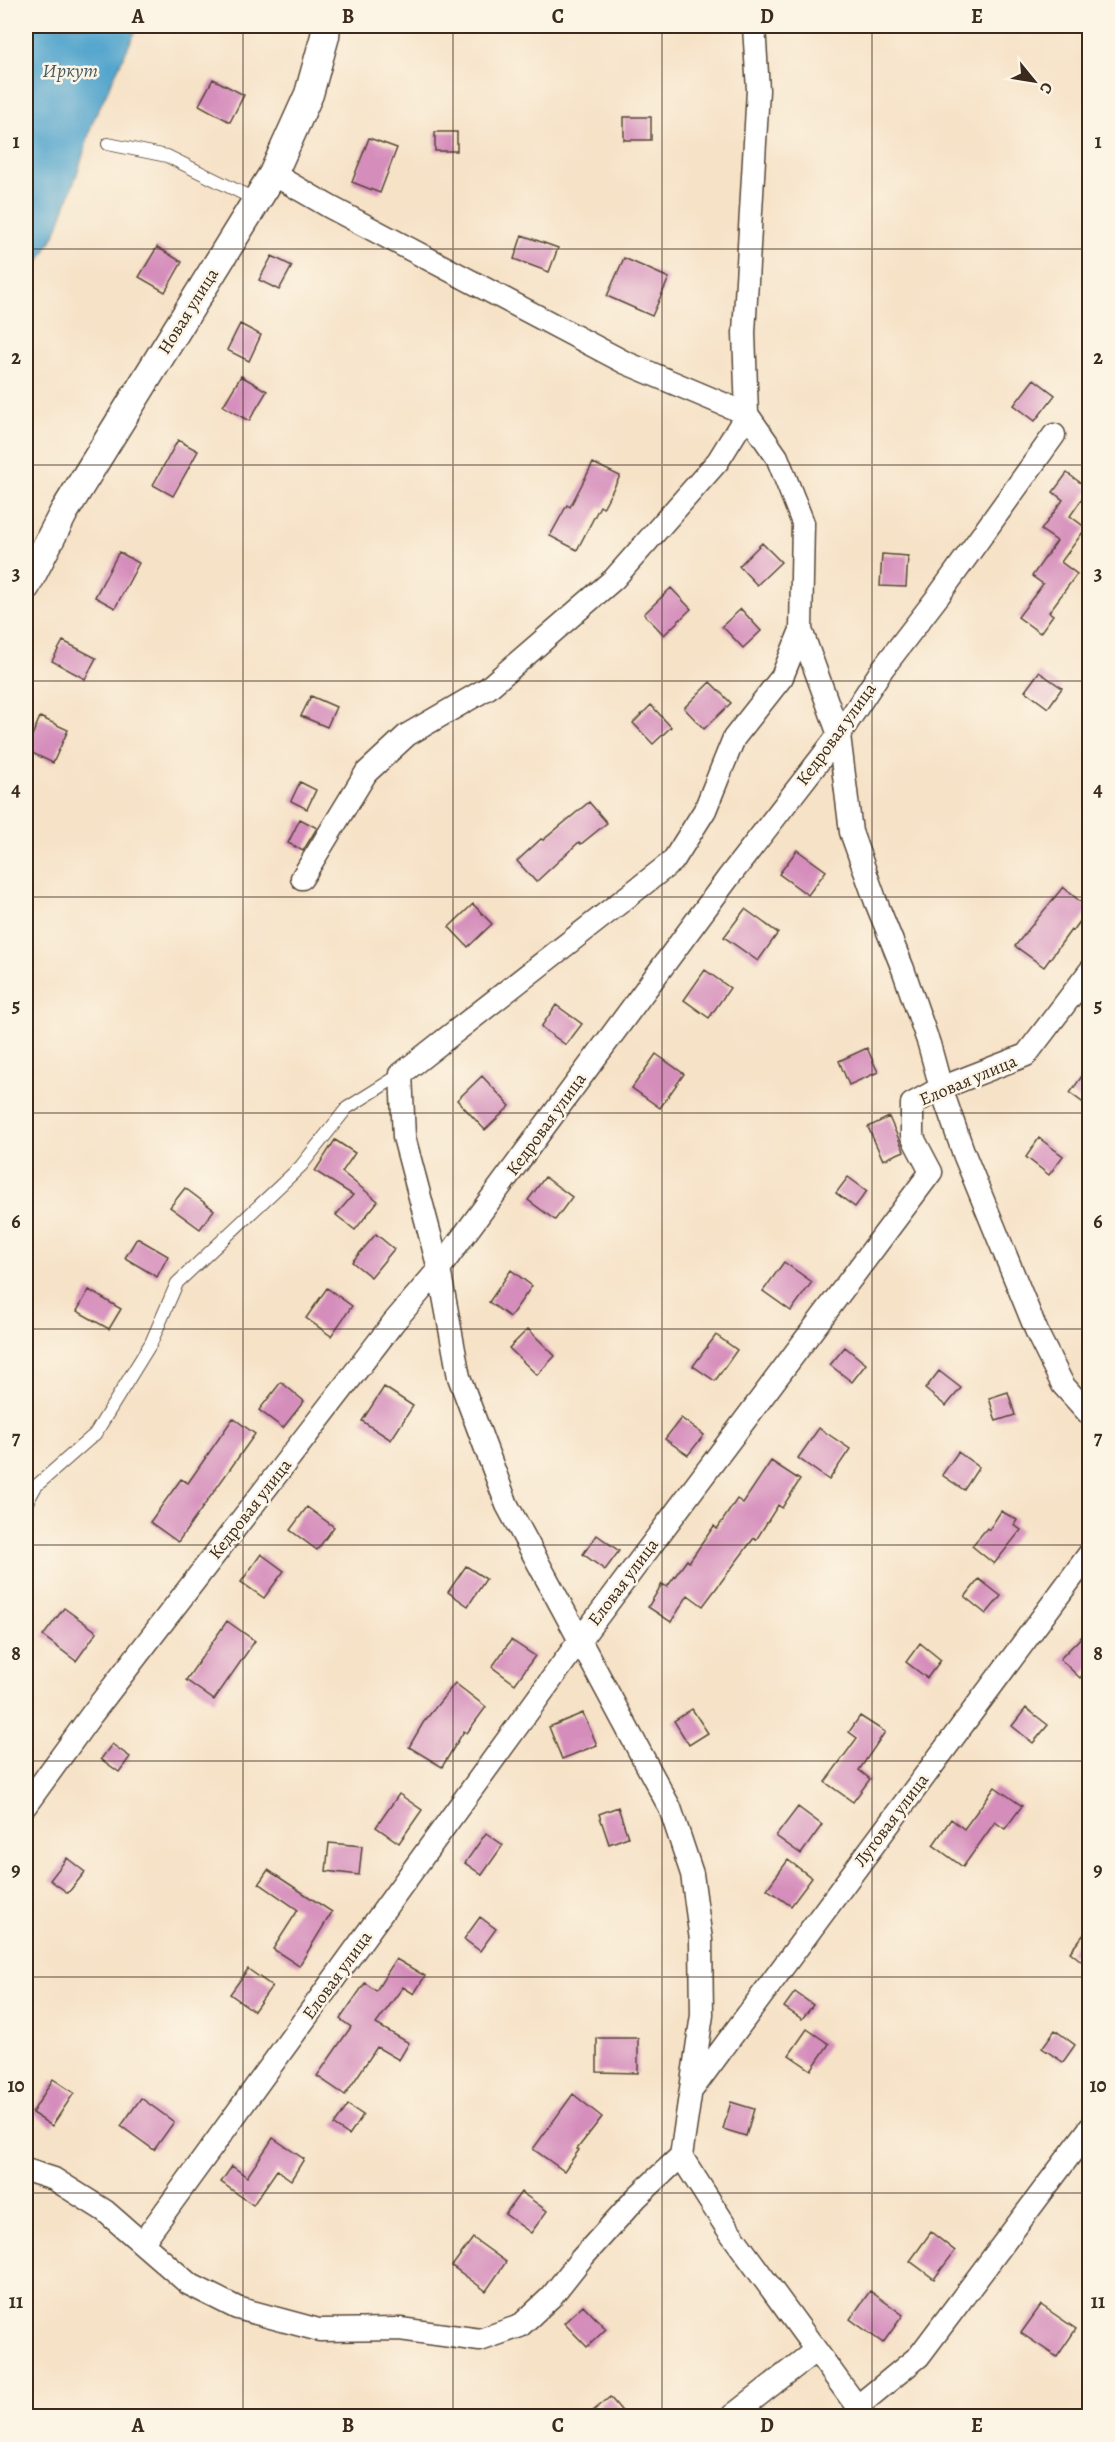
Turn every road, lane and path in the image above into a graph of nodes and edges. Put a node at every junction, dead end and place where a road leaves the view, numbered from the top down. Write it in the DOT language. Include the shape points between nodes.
graph roads {
  1 [pos="326,26"];
  2 [pos="754,26"];
  3 [pos="108,144"];
  4 [pos="273,174"];
  5 [pos="256,200"];
  6 [pos="747,414"];
  7 [pos="1054,435"];
  8 [pos="26,586"];
  9 [pos="801,630"];
  10 [pos="838,735"];
  11 [pos="302,878"];
  12 [pos="1089,971"];
  13 [pos="401,1074"];
  14 [pos="941,1088"];
  15 [pos="964,1154"];
  16 [pos="931,1172"];
  17 [pos="439,1269"];
  18 [pos="1089,1415"];
  19 [pos="26,1504"];
  20 [pos="1089,1553"];
  21 [pos="580,1640"];
  22 [pos="26,1805"];
  23 [pos="693,2088"];
  24 [pos="1089,2128"];
  25 [pos="681,2156"];
  26 [pos="26,2170"];
  27 [pos="143,2242"];
  28 [pos="816,2350"];
  29 [pos="861,2412"];
  30 [pos="732,2416"];
  1 -- 4 [label="street, Новая улица" via="309,94"];
  2 -- 6 [label="street" via="758,90 744,333"];
  3 -- 5 [label="lane" via="167,156"];
  4 -- 5 [label="street, Новая улица"];
  4 -- 6 [label="street" via="624,362"];
  5 -- 8 [label="street, Новая улица" via="64,512"];
  6 -- 9 [label="street" via="777,457 803,523"];
  6 -- 11 [label="street" via="718,461 614,579 488,688 406,735 366,773"];
  7 -- 10 [label="street, Кедровая улица"];
  9 -- 10 [label="street"];
  9 -- 13 [label="street" via="782,678 734,738 705,810 674,861"];
  10 -- 14 [label="street" via="851,831 903,969"];
  10 -- 17 [label="street, Кедровая улица"];
  12 -- 14 [label="street, Еловая улица" via="1026,1055"];
  13 -- 17 [label="street" via="404,1137"];
  13 -- 19 [label="lane" via="347,1108 301,1166 177,1283 151,1343 95,1434 36,1486"];
  14 -- 15 [label="street"];
  14 -- 16 [label="street, Еловая улица" via="912,1104 912,1136"];
  15 -- 16 [label="street"];
  15 -- 18 [label="street" via="1039,1337 1063,1386"];
  16 -- 21 [label="street, Еловая улица"];
  17 -- 21 [label="street" via="459,1377 507,1504"];
  17 -- 22 [label="street, Кедровая улица" via="393,1323"];
  20 -- 23 [label="street, Луговая улица"];
  21 -- 23 [label="street" via="670,1808 692,1874 701,1940 702,2015"];
  21 -- 27 [label="street, Еловая улица"];
  23 -- 25 [label="street"];
  24 -- 29 [label="street" via="919,2356"];
  25 -- 27 [label="street" via="637,2197 551,2297 520,2326 480,2340 400,2329 320,2330 237,2308 189,2284"];
  25 -- 28 [label="street" via="727,2228"];
  26 -- 27 [label="street" via="54,2179 105,2211"];
  28 -- 29 [label="street"];
  28 -- 30 [label="street"];
}
